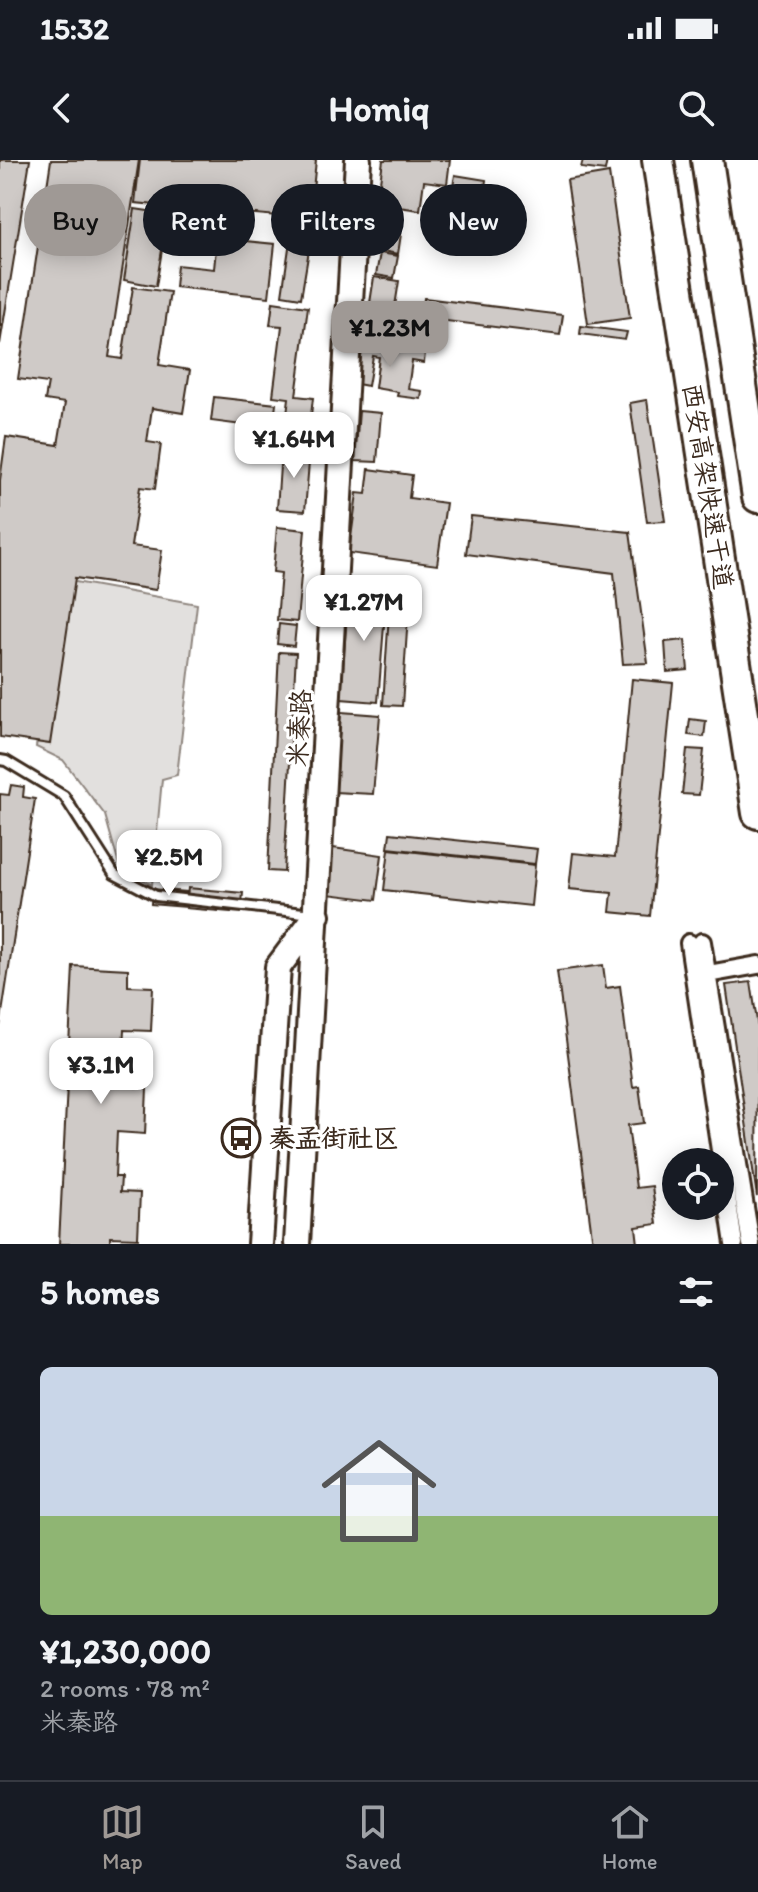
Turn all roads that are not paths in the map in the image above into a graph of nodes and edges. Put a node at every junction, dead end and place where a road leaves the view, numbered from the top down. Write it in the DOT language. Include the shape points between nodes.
graph roads {
  1 [pos="358,160"];
  2 [pos="658,160"];
  3 [pos="707,160"];
  4 [pos="758,497"];
  5 [pos="0,760"];
  6 [pos="758,813"];
  7 [pos="317,915"];
  8 [pos="695,942"];
  9 [pos="758,965"];
  10 [pos="700,976"];
  11 [pos="267,1124"];
  12 [pos="304,1128"];
  13 [pos="260,1244"];
  14 [pos="297,1244"];
  15 [pos="734,1244"];
  16 [pos="751,1244"];
  1 -- 7 [label="street, 米秦路"];
  2 -- 6 [label="highway, 西安高架快速干道"];
  3 -- 4 [label="highway, 西安高架快速干道"];
  5 -- 7 [label="lane" via="64,796 114,874 156,896"];
  7 -- 11 [label="street" via="278,967"];
  7 -- 12 [label="street, 米秦路"];
  8 -- 10 [label="street"];
  9 -- 10 [label="street"];
  10 -- 15 [label="street"];
  10 -- 16 [label="street"];
  11 -- 12 [label="street"];
  11 -- 13 [label="street"];
  12 -- 14 [label="street, 米秦路"];
}
